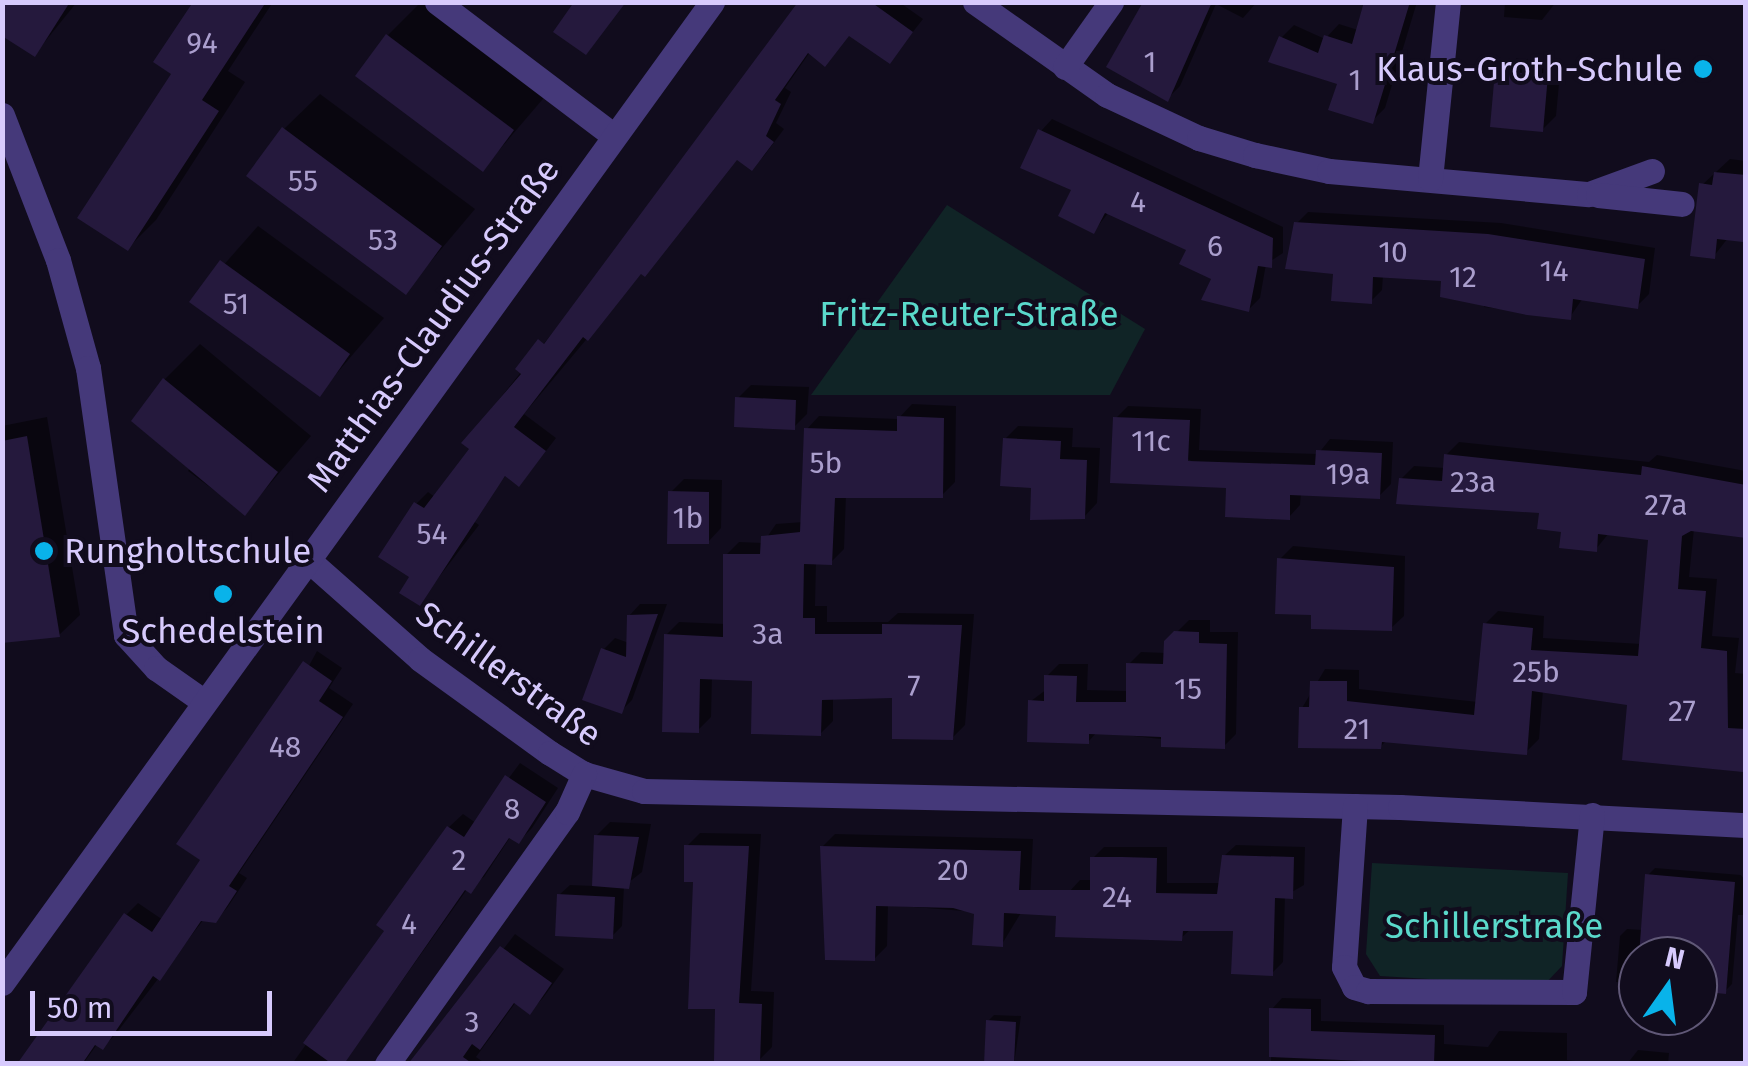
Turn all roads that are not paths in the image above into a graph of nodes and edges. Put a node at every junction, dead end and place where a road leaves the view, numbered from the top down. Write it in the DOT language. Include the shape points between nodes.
graph roads {
  1 [pos="437,2"];
  2 [pos="712,2"];
  3 [pos="975,2"];
  4 [pos="1112,2"];
  5 [pos="1448,2"];
  6 [pos="1065,67"];
  7 [pos="2,115"];
  8 [pos="614,136"];
  9 [pos="1652,170"];
  10 [pos="1430,179"];
  11 [pos="1589,194"];
  12 [pos="1682,204"];
  13 [pos="306,558"];
  14 [pos="204,701"];
  15 [pos="584,774"];
  16 [pos="1355,806"];
  17 [pos="1592,814"];
  18 [pos="1746,825"];
  19 [pos="2,982"];
  20 [pos="387,1064"];
  1 -- 8 [label="street"];
  2 -- 8 [label="street, Matthias-Claudius-Straße"];
  3 -- 6 [label="street"];
  4 -- 6 [label="street"];
  5 -- 10 [label="street"];
  6 -- 10 [label="street" via="1150,118 1218,144 1330,171"];
  7 -- 14 [label="street" via="43,215 85,357 126,635 156,668"];
  8 -- 13 [label="street, Matthias-Claudius-Straße"];
  9 -- 11 [label="street"];
  10 -- 11 [label="street"];
  11 -- 12 [label="street"];
  13 -- 14 [label="street, Matthias-Claudius-Straße"];
  13 -- 15 [label="street, Schillerstraße" via="420,659"];
  14 -- 19 [label="street, Matthias-Claudius-Straße"];
  15 -- 16 [label="street, Schillerstraße" via="675,792"];
  15 -- 20 [label="street" via="568,812"];
  16 -- 17 [label="street, Schillerstraße"];
  16 -- 17 [label="street" via="1344,967 1354,987 1368,990 1574,992"];
  17 -- 18 [label="street, Schillerstraße"];
}
